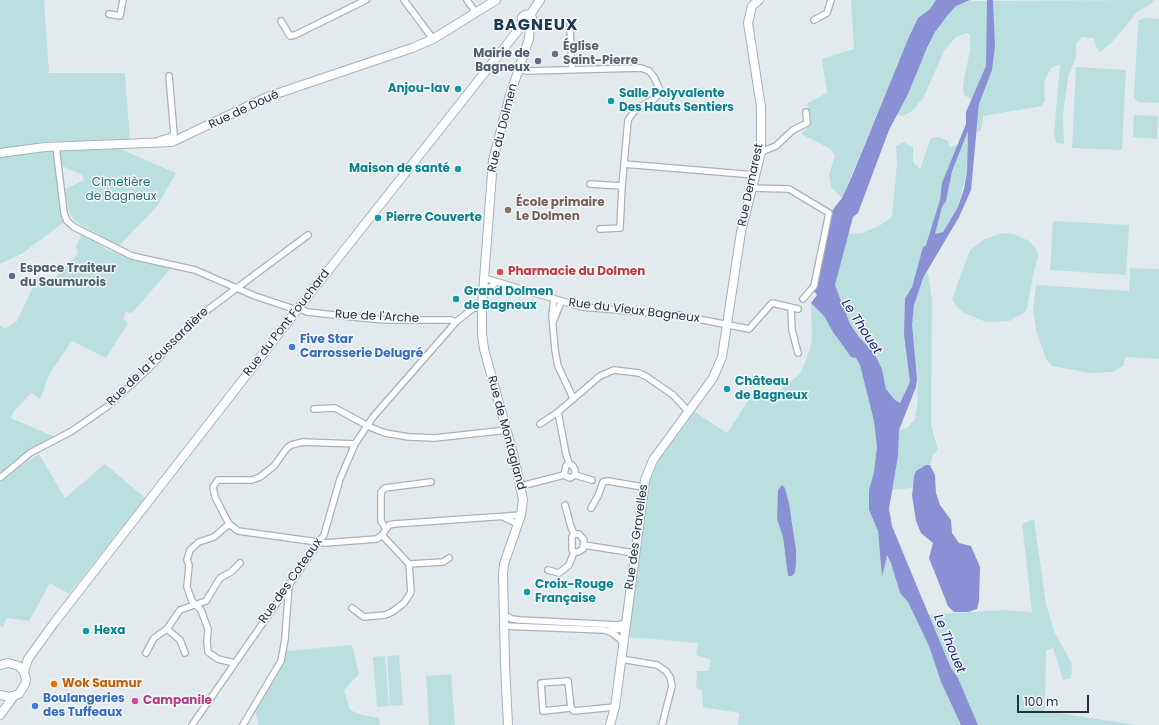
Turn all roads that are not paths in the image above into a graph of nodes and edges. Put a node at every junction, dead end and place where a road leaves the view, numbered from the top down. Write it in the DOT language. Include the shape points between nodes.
graph roads {
  1 [pos="123,0"];
  2 [pos="366,0"];
  3 [pos="404,0"];
  4 [pos="467,0"];
  5 [pos="496,0"];
  6 [pos="540,0"];
  7 [pos="759,0"];
  8 [pos="831,0"];
  9 [pos="750,3"];
  10 [pos="476,13"];
  11 [pos="109,14"];
  12 [pos="814,20"];
  13 [pos="281,21"];
  14 [pos="526,25"];
  15 [pos="570,26"];
  16 [pos="433,39"];
  17 [pos="518,69"];
  18 [pos="572,70"];
  19 [pos="169,76"];
  20 [pos="806,112"];
  21 [pos="153,144"];
  22 [pos="56,147"];
  23 [pos="761,152"];
  24 [pos="0,153"];
  25 [pos="624,164"];
  26 [pos="755,175"];
  27 [pos="590,184"];
  28 [pos="622,186"];
  29 [pos="752,188"];
  30 [pos="600,229"];
  31 [pos="308,235"];
  32 [pos="484,278"];
  33 [pos="496,282"];
  34 [pos="236,288"];
  35 [pos="483,289"];
  36 [pos="554,299"];
  37 [pos="803,299"];
  38 [pos="561,302"];
  39 [pos="482,306"];
  40 [pos="791,308"];
  41 [pos="798,308"];
  42 [pos="298,309"];
  43 [pos="456,322"];
  44 [pos="553,322"];
  45 [pos="726,324"];
  46 [pos="798,353"];
  47 [pos="573,398"];
  48 [pos="314,409"];
  49 [pos="688,411"];
  50 [pos="558,412"];
  51 [pos="540,424"];
  52 [pos="367,426"];
  53 [pos="507,430"];
  54 [pos="355,444"];
  55 [pos="569,463"];
  56 [pos="564,475"];
  57 [pos="574,475"];
  58 [pos="0,478"];
  59 [pos="592,480"];
  60 [pos="431,482"];
  61 [pos="521,486"];
  62 [pos="643,487"];
  63 [pos="565,505"];
  64 [pos="591,508"];
  65 [pos="521,515"];
  66 [pos="503,517"];
  67 [pos="228,524"];
  68 [pos="518,524"];
  69 [pos="386,529"];
  70 [pos="574,534"];
  71 [pos="324,535"];
  72 [pos="382,535"];
  73 [pos="338,541"];
  74 [pos="319,542"];
  75 [pos="584,545"];
  76 [pos="574,552"];
  77 [pos="634,553"];
  78 [pos="449,558"];
  79 [pos="240,563"];
  80 [pos="410,564"];
  81 [pos="548,570"];
  82 [pos="289,584"];
  83 [pos="281,595"];
  84 [pos="287,602"];
  85 [pos="196,604"];
  86 [pos="274,604"];
  87 [pos="352,608"];
  88 [pos="287,610"];
  89 [pos="503,620"];
  90 [pos="54,623"];
  91 [pos="626,626"];
  92 [pos="167,629"];
  93 [pos="604,630"];
  94 [pos="623,644"];
  95 [pos="146,653"];
  96 [pos="185,653"];
  97 [pos="621,659"];
  98 [pos="12,663"];
  99 [pos="234,663"];
  100 [pos="1,664"];
  101 [pos="24,672"];
  102 [pos="0,695"];
  103 [pos="14,696"];
  104 [pos="615,707"];
  105 [pos="571,708"];
  106 [pos="0,715"];
  107 [pos="192,725"];
  108 [pos="243,725"];
  109 [pos="508,725"];
  110 [pos="610,725"];
  111 [pos="662,725"];
  1 -- 11 [label="street" via="120,16"];
  2 -- 13 [label="street" via="295,35 290,36"];
  3 -- 16 [label="street"];
  4 -- 10 [label="street"];
  5 -- 10 [label="street, Rue de Doué"];
  6 -- 14 [label="street, Rue du Dolmen" via="530,15 533,21"];
  7 -- 9 [label="street"];
  8 -- 12 [label="street" via="827,13"];
  9 -- 23 [label="street, Rue Demarest" via="748,27 761,107"];
  10 -- 16 [label="street, Rue de Doué"];
  14 -- 17 [label="street, Rue du Dolmen" via="529,39"];
  14 -- 42 [label="street, Rue du Pont Fouchard"];
  15 -- 18 [label="street"];
  16 -- 21 [label="street, Rue de Doué" via="267,97 180,140"];
  17 -- 18 [label="street"];
  17 -- 32 [label="street, Rue du Dolmen" via="493,160"];
  18 -- 25 [label="street" via="641,68 649,71 654,77 659,94 636,108 628,120"];
  19 -- 21 [label="street" via="174,134"];
  20 -- 23 [label="street" via="807,123 793,130 776,146"];
  21 -- 22 [label="street, Rue de Doué"];
  22 -- 24 [label="street, Rue de Doué"];
  22 -- 34 [label="street, Rue de l'Arche" via="64,213 67,221 74,227 132,256 195,270"];
  23 -- 26 [label="street, Rue Demarest"];
  25 -- 26 [label="street"];
  25 -- 28 [label="street"];
  26 -- 29 [label="street, Rue Demarest"];
  27 -- 28 [label="street"];
  28 -- 30 [label="street" via="620,228"];
  29 -- 37 [label="street" via="789,189 829,213 814,286"];
  29 -- 45 [label="street, Rue Demarest" via="741,232"];
  31 -- 34 [label="street, Rue de la Foussardière"];
  32 -- 33 [label="street, Rue du Vieux Bagneux"];
  32 -- 35 [label="street, Rue du Dolmen"];
  33 -- 35 [label="street" via="491,287"];
  33 -- 36 [label="street, Rue du Vieux Bagneux"];
  34 -- 42 [label="street, Rue de l'Arche"];
  34 -- 58 [label="street, Rue de la Foussardière" via="198,317 108,406 72,431 30,453"];
  35 -- 39 [label="street, Rue du Dolmen"];
  36 -- 38 [label="street, Rue du Vieux Bagneux"];
  36 -- 44 [label="street"];
  38 -- 44 [label="street"];
  38 -- 45 [label="street, Rue du Vieux Bagneux" via="588,308 678,315"];
  39 -- 43 [label="street, Rue des Coteaux" via="472,309"];
  39 -- 53 [label="street, Rue de Montagland" via="484,348"];
  40 -- 41 [label="street"];
  40 -- 45 [label="street, Rue du Vieux Bagneux" via="772,303 749,329"];
  40 -- 46 [label="street" via="792,330"];
  42 -- 43 [label="street, Rue de l'Arche" via="370,319"];
  42 -- 90 [label="street, Rue du Pont Fouchard"];
  43 -- 52 [label="street, Rue des Coteaux"];
  44 -- 47 [label="street" via="558,366"];
  45 -- 49 [label="street, Rue des Gravelles" via="719,368"];
  47 -- 49 [label="street" via="607,372 629,371 639,373 662,386"];
  47 -- 50 [label="street"];
  48 -- 52 [label="street" via="335,408"];
  49 -- 62 [label="street, Rue des Gravelles" via="653,460"];
  50 -- 51 [label="street"];
  50 -- 55 [label="street"];
  52 -- 53 [label="street" via="385,433 409,437 449,437"];
  52 -- 54 [label="street, Rue des Coteaux"];
  53 -- 61 [label="street, Rue de Montagland"];
  54 -- 67 [label="street" via="297,443 287,448 274,466 260,477 252,480 218,480 212,490"];
  54 -- 71 [label="street, Rue des Coteaux" via="340,479"];
  55 -- 56 [label="street"];
  55 -- 57 [label="street" via="573,466"];
  56 -- 57 [label="street" via="570,478"];
  56 -- 61 [label="street"];
  57 -- 59 [label="street"];
  60 -- 69 [label="street" via="385,488 381,492 381,521"];
  61 -- 65 [label="street, Rue de Montagland"];
  62 -- 64 [label="street" via="603,482"];
  62 -- 77 [label="street, Rue des Gravelles"];
  63 -- 70 [label="street"];
  65 -- 66 [label="street"];
  65 -- 68 [label="street, Rue de Montagland"];
  66 -- 68 [label="street"];
  66 -- 69 [label="street" via="394,524"];
  67 -- 74 [label="street" via="243,532"];
  67 -- 85 [label="street" via="214,537 194,546 188,554 187,587 192,601"];
  68 -- 89 [label="street, Rue de Montagland" via="504,564"];
  69 -- 72 [label="street"];
  70 -- 75 [label="street" via="582,536"];
  70 -- 76 [label="street"];
  71 -- 73 [label="street"];
  71 -- 74 [label="street, Rue des Coteaux"];
  72 -- 73 [label="street" via="377,539"];
  72 -- 80 [label="street"];
  73 -- 74 [label="street" via="325,544"];
  74 -- 82 [label="street, Rue des Coteaux"];
  75 -- 76 [label="street" via="578,552"];
  75 -- 77 [label="street"];
  76 -- 81 [label="street" via="569,566 559,573"];
  77 -- 91 [label="street, Rue des Gravelles"];
  78 -- 80 [label="street" via="443,562"];
  79 -- 85 [label="street" via="220,578 209,597"];
  80 -- 87 [label="street" via="411,592 404,603 385,615 364,617"];
  82 -- 83 [label="street, Rue des Coteaux"];
  82 -- 84 [label="street"];
  83 -- 84 [label="street"];
  83 -- 86 [label="street, Rue des Coteaux"];
  83 -- 88 [label="street"];
  84 -- 88 [label="street"];
  85 -- 92 [label="street" via="180,610"];
  85 -- 99 [label="street" via="208,629 208,652 218,659"];
  86 -- 88 [label="street" via="283,603"];
  86 -- 99 [label="street, Rue des Coteaux"];
  88 -- 108 [label="street" via="286,639 281,661"];
  89 -- 91 [label="street"];
  89 -- 93 [label="street"];
  89 -- 109 [label="street, Rue de Montagland"];
  90 -- 98 [label="street, Rue du Pont Fouchard" via="24,656"];
  90 -- 101 [label="street, Rue du Pont Fouchard" via="28,659"];
  91 -- 93 [label="street"];
  91 -- 94 [label="street, Rue des Gravelles"];
  92 -- 95 [label="street" via="154,638"];
  92 -- 96 [label="street" via="180,640"];
  93 -- 94 [label="street" via="620,638"];
  94 -- 97 [label="street, Rue des Gravelles"];
  97 -- 104 [label="street, Rue des Gravelles"];
  97 -- 111 [label="street" via="657,665 670,677 672,686"];
  98 -- 100 [label="street"];
  98 -- 101 [label="street"];
  99 -- 107 [label="street, Rue des Coteaux"];
  101 -- 103 [label="street, Rue du Pont Fouchard" via="23,690"];
  102 -- 103 [label="street"];
  103 -- 106 [label="street"];
  104 -- 105 [label="street" via="574,711"];
  104 -- 110 [label="street, Rue des Gravelles"];
  105 -- 105 [label="street" via="543,711 541,683 568,681"];
}
